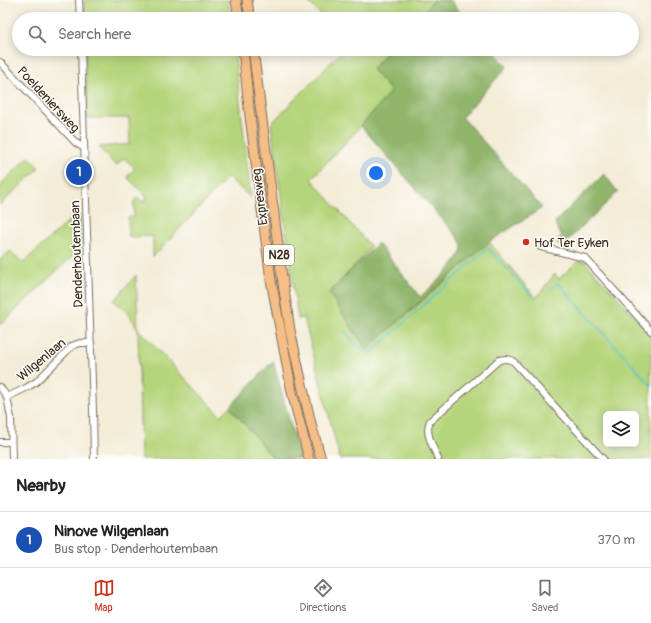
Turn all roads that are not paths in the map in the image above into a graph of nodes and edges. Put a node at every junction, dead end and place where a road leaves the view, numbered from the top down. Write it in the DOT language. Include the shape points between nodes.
graph roads {
  1 [pos="79,0"];
  2 [pos="236,0"];
  3 [pos="247,0"];
  4 [pos="80,12"];
  5 [pos="238,12"];
  6 [pos="249,12"];
  7 [pos="81,56"];
  8 [pos="244,56"];
  9 [pos="254,56"];
  10 [pos="0,62"];
  11 [pos="84,148"];
  12 [pos="541,247"];
  13 [pos="651,331"];
  14 [pos="91,343"];
  15 [pos="0,387"];
  16 [pos="7,397"];
  17 [pos="0,442"];
  18 [pos="11,442"];
  19 [pos="12,459"];
  20 [pos="94,459"];
  21 [pos="310,459"];
  22 [pos="321,459"];
  23 [pos="438,459"];
  24 [pos="603,459"];
  1 -- 4 [label="street"];
  2 -- 5 [label="highway"];
  3 -- 6 [label="highway"];
  7 -- 11 [label="street, Denderhoutembaan"];
  8 -- 21 [label="highway, Expresweg / N28" via="271,280 292,392"];
  9 -- 22 [label="highway, Expresweg / N28" via="289,322"];
  10 -- 11 [label="street, Poeldeniersweg" via="76,144"];
  11 -- 14 [label="street, Denderhoutembaan"];
  12 -- 13 [label="street" via="585,258"];
  14 -- 16 [label="street, Wilgenlaan" via="72,346 36,382"];
  14 -- 20 [label="street, Denderhoutembaan"];
  15 -- 16 [label="street"];
  16 -- 18 [label="street" via="11,418"];
  17 -- 18 [label="street"];
  18 -- 19 [label="street"];
  23 -- 24 [label="street" via="428,434 430,421 499,360 506,358 514,362"];
}
